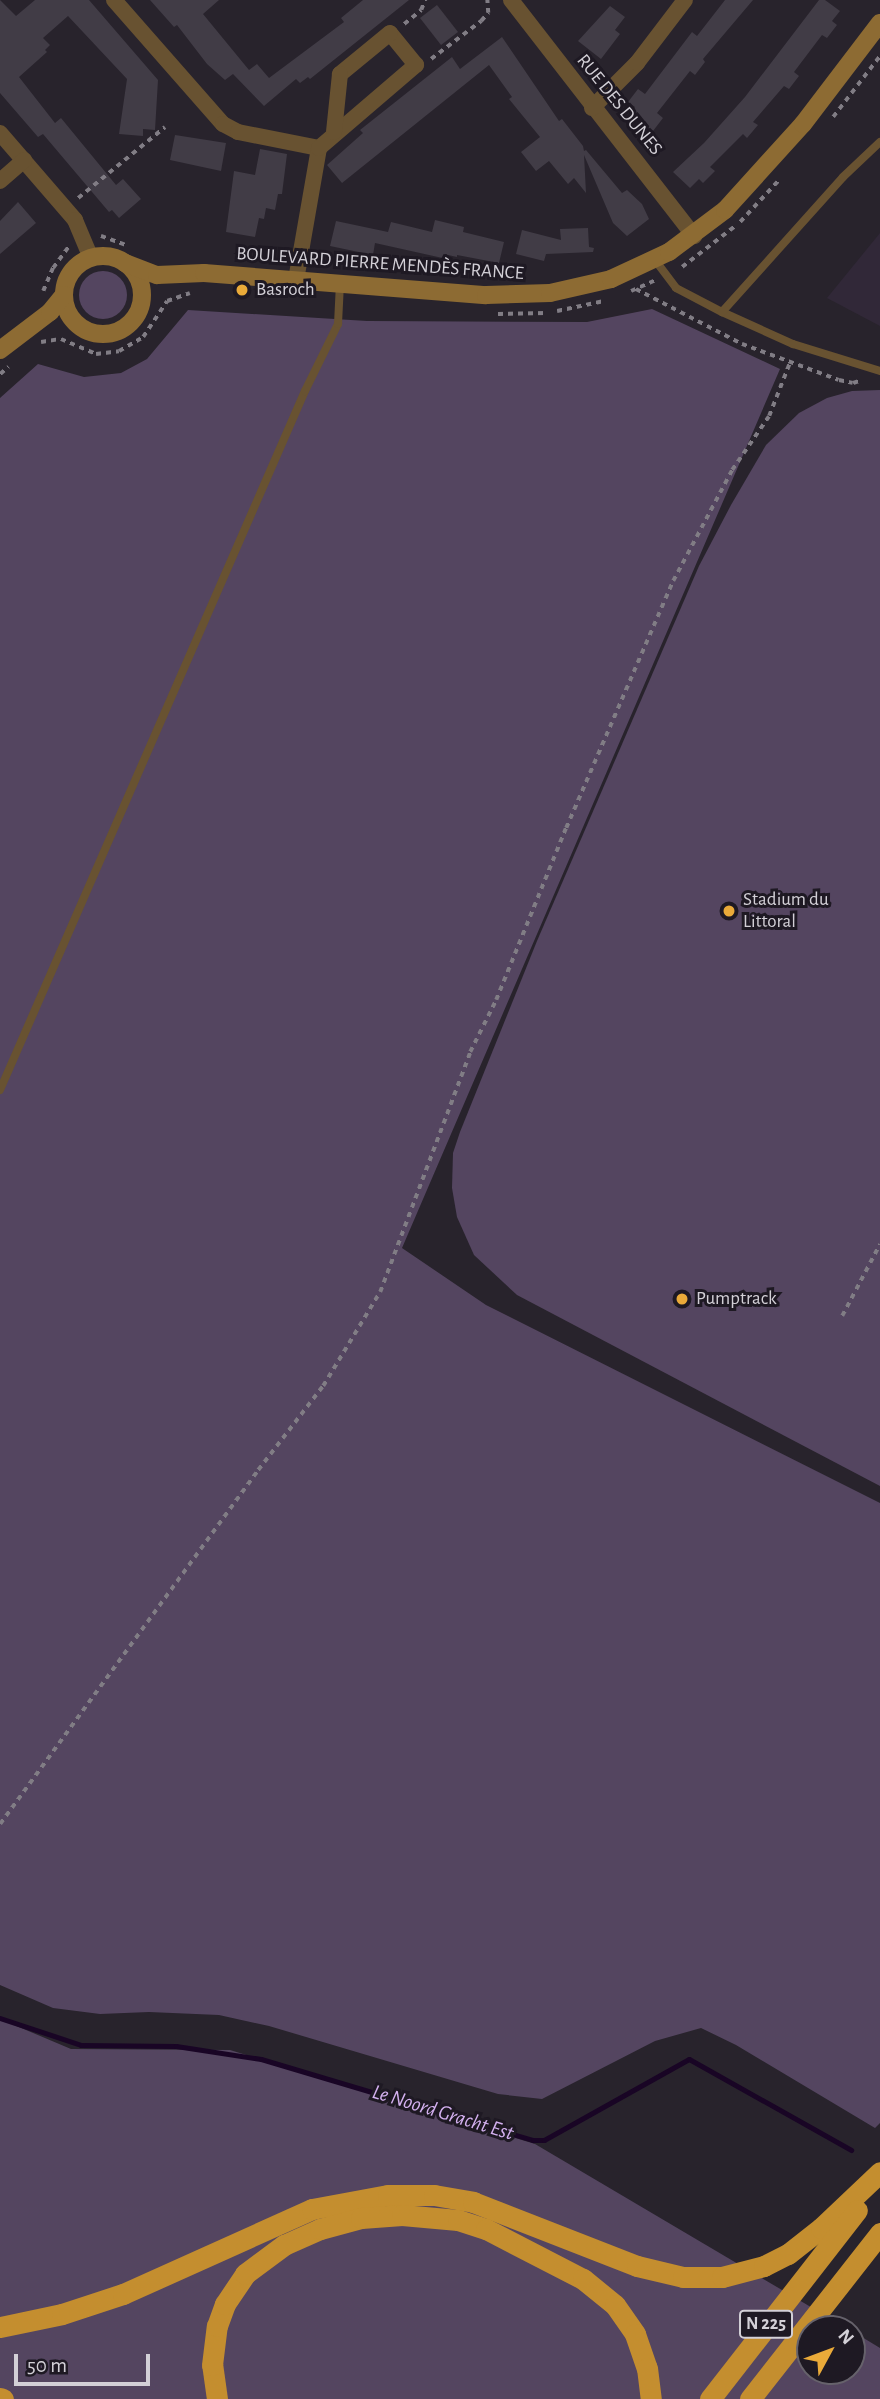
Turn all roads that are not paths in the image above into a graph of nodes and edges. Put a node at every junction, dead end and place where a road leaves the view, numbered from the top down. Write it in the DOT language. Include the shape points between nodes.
graph roads {
  1 [pos="114,0"];
  2 [pos="511,0"];
  3 [pos="685,0"];
  4 [pos="880,23"];
  5 [pos="592,108"];
  6 [pos="334,132"];
  7 [pos="0,133"];
  8 [pos="880,142"];
  9 [pos="320,148"];
  10 [pos="24,160"];
  11 [pos="0,181"];
  12 [pos="694,236"];
  13 [pos="91,258"];
  14 [pos="655,260"];
  15 [pos="125,263"];
  16 [pos="186,273"];
  17 [pos="296,280"];
  18 [pos="340,284"];
  19 [pos="64,295"];
  20 [pos="141,303"];
  21 [pos="722,312"];
  22 [pos="75,323"];
  23 [pos="33,335"];
  24 [pos="0,350"];
  25 [pos="878,371"];
  26 [pos="0,1090"];
  27 [pos="880,2172"];
  28 [pos="880,2182"];
  29 [pos="880,2233"];
  30 [pos="0,2327"];
  31 [pos="217,2399"];
  32 [pos="651,2399"];
  33 [pos="710,2399"];
  34 [pos="750,2399"];
  1 -- 9 [label="street" via="230,128"];
  2 -- 5 [label="street, RUE DES DUNES"];
  3 -- 5 [label="street" via="637,63"];
  4 -- 12 [label="street, BOULEVARD PIERRE MENDÈS FRANCE" via="774,158"];
  5 -- 12 [label="street, RUE DES DUNES"];
  6 -- 6 [label="street" via="416,65 390,33 340,74"];
  6 -- 9 [label="street"];
  7 -- 10 [label="street"];
  8 -- 21 [label="lane"];
  9 -- 17 [label="street"];
  10 -- 11 [label="street"];
  10 -- 13 [label="street" via="82,231"];
  12 -- 14 [label="street, BOULEVARD PIERRE MENDÈS FRANCE"];
  13 -- 15 [label="street" via="105,256"];
  13 -- 19 [label="street" via="71,273"];
  14 -- 18 [label="street, BOULEVARD PIERRE MENDÈS FRANCE" via="595,284 535,295"];
  14 -- 21 [label="lane" via="682,292"];
  15 -- 16 [label="street, BOULEVARD PIERRE MENDÈS FRANCE" via="149,273"];
  15 -- 20 [label="street" via="139,282"];
  16 -- 17 [label="street, BOULEVARD PIERRE MENDÈS FRANCE"];
  16 -- 20 [label="street"];
  17 -- 18 [label="street, BOULEVARD PIERRE MENDÈS FRANCE"];
  18 -- 26 [label="lane" via="338,324"];
  19 -- 22 [label="street"];
  19 -- 23 [label="street"];
  20 -- 22 [label="street" via="130,324 112,333 92,333"];
  21 -- 25 [label="lane" via="793,344"];
  22 -- 23 [label="street" via="58,319"];
  23 -- 24 [label="street"];
  27 -- 30 [label="highway" via="798,2246 764,2266 736,2275 695,2278 667,2274 604,2255 473,2202 434,2195 388,2195 312,2209 123,2294 81,2309"];
  28 -- 33 [label="highway, N 225"];
  29 -- 34 [label="highway, N 225"];
  31 -- 32 [label="highway" via="212,2365 217,2326 245,2274 273,2252 313,2231 361,2218 402,2215 458,2220 486,2229 583,2278 615,2305 635,2334 647,2368"];
}
